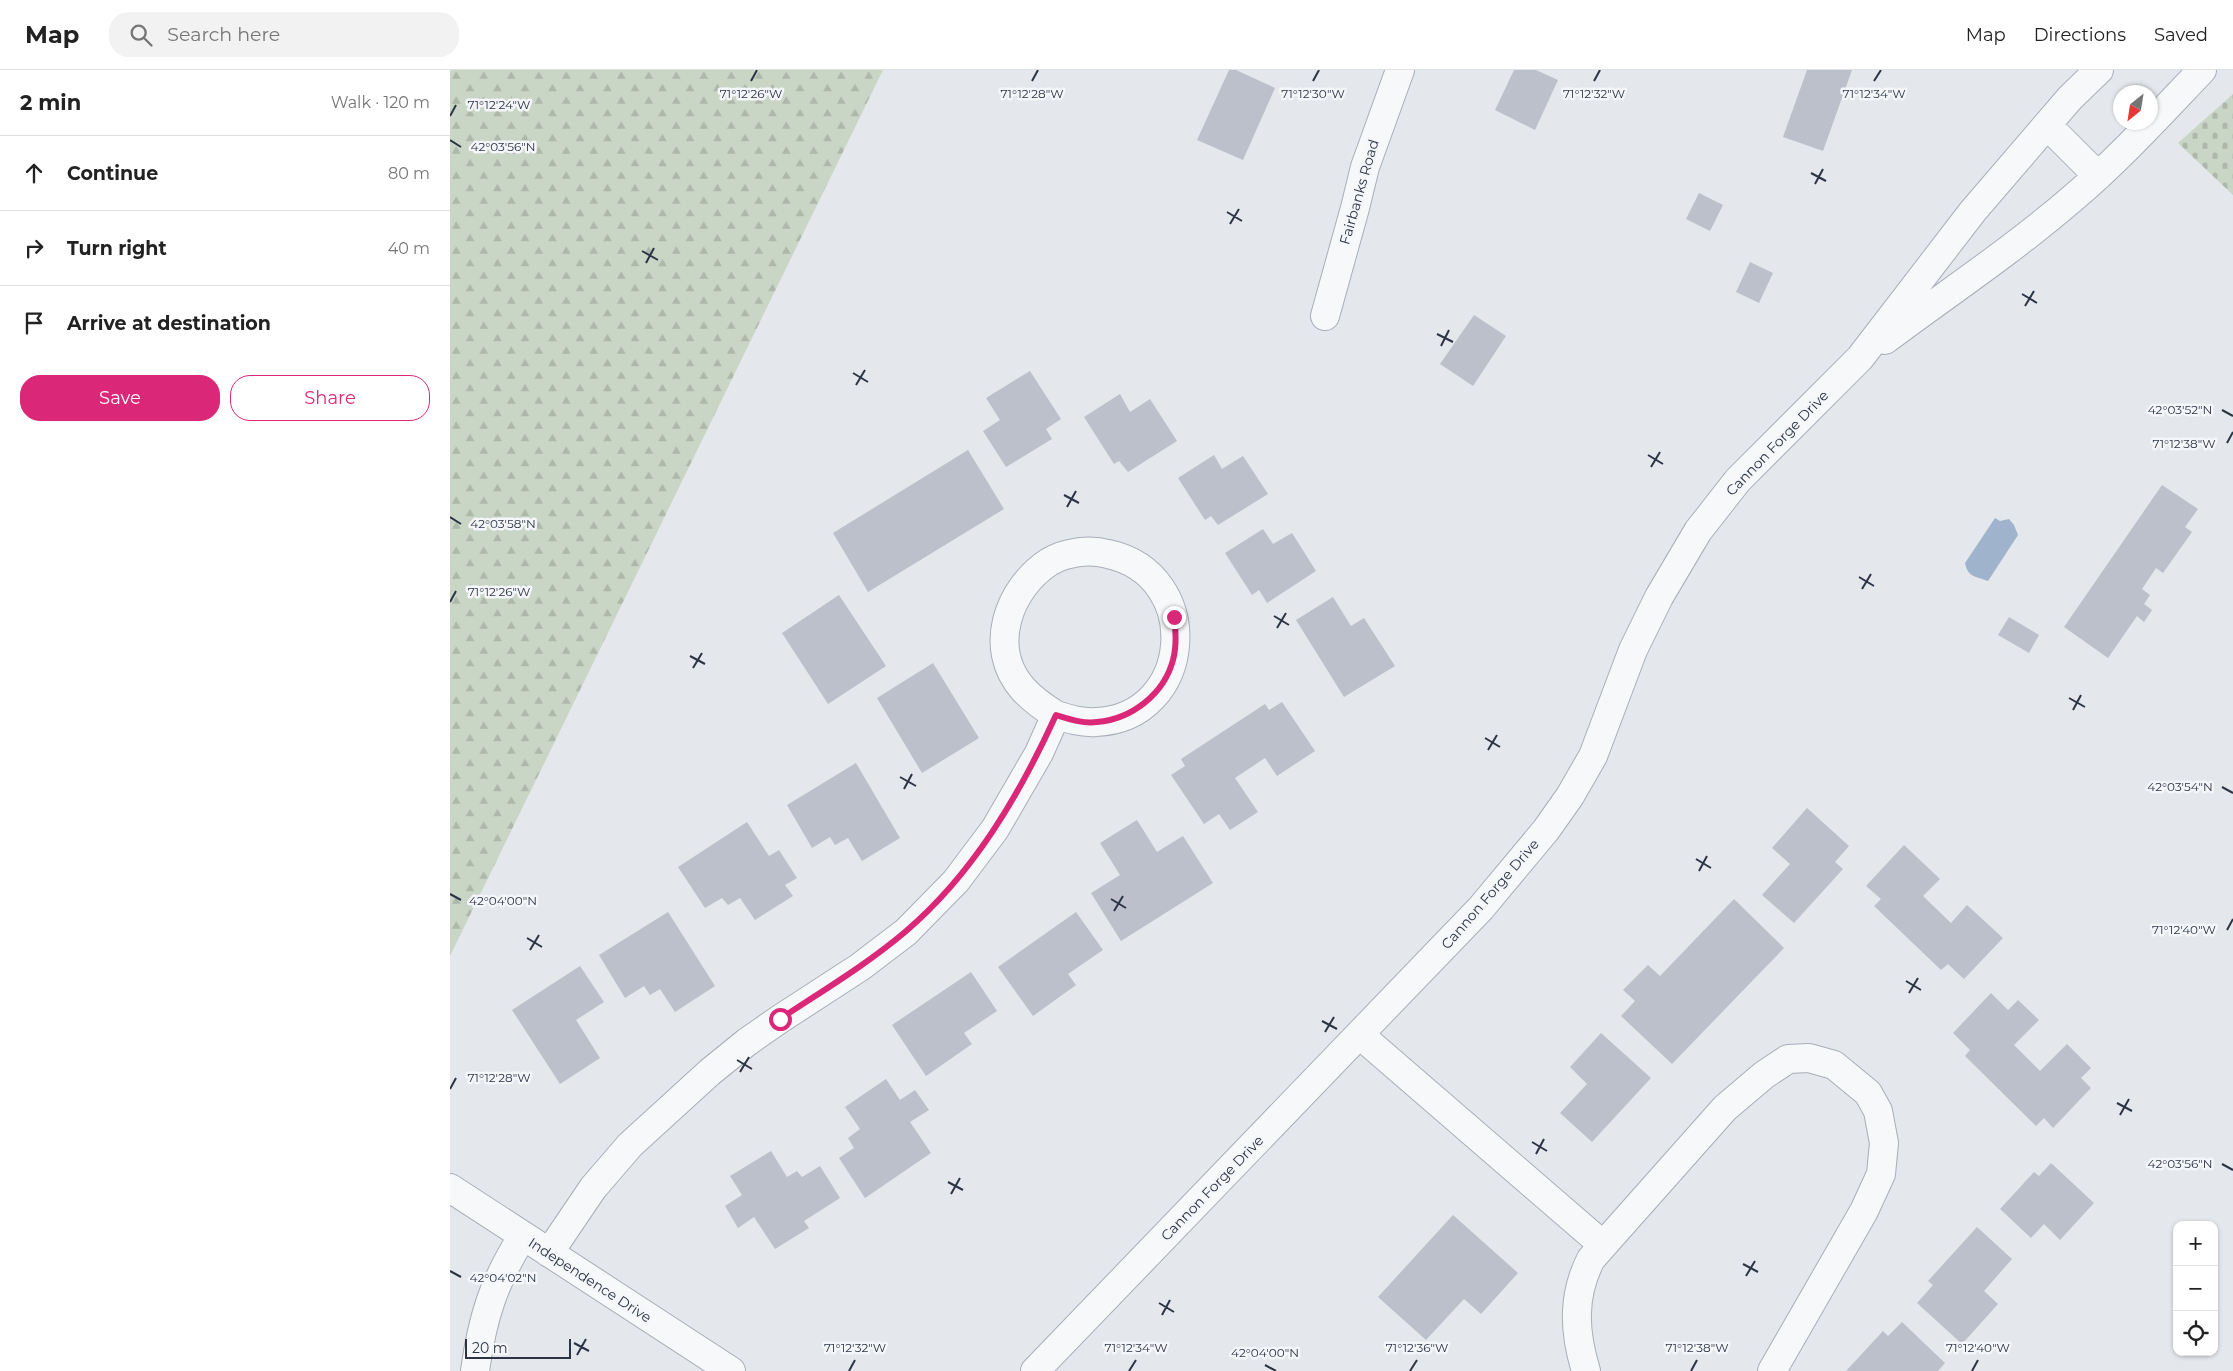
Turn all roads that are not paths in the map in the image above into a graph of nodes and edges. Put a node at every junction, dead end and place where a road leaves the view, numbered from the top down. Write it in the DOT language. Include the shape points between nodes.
graph roads {
  1 [pos="1400,70"];
  2 [pos="2099,70"];
  3 [pos="2202,70"];
  4 [pos="2047,125"];
  5 [pos="2098,176"];
  6 [pos="1325,316"];
  7 [pos="1860,358"];
  8 [pos="1056,715"];
  9 [pos="1360,1035"];
  10 [pos="450,1188"];
  11 [pos="523,1236"];
  12 [pos="1603,1245"];
  13 [pos="549,1254"];
  14 [pos="475,1371"];
  15 [pos="731,1371"];
  16 [pos="1035,1371"];
  17 [pos="1586,1371"];
  18 [pos="1772,1371"];
  1 -- 6 [label="street, Fairbanks Road" via="1364,167"];
  2 -- 4 [label="street, Cannon Forge Drive"];
  3 -- 5 [label="street, Cannon Forge Drive"];
  4 -- 5 [label="street"];
  4 -- 7 [label="street, Cannon Forge Drive" via="1973,211"];
  5 -- 7 [label="street, Cannon Forge Drive" via="2026,237"];
  7 -- 9 [label="street, Cannon Forge Drive" via="1738,480 1698,531 1637,641 1594,756 1546,830 1480,908"];
  8 -- 8 [label="street" via="1022,688 1011,669 1006,647 1011,605 1037,570 1055,559 1076,552 1119,556 1139,566 1167,598 1174,617 1174,660 1153,696 1118,718 1076,721"];
  8 -- 13 [label="street" via="995,829 956,881 906,932 860,968 747,1042 630,1145 593,1188"];
  9 -- 12 [label="street"];
  9 -- 16 [label="street, Cannon Forge Drive"];
  10 -- 11 [label="street, Independence Drive"];
  11 -- 13 [label="street, Independence Drive"];
  11 -- 14 [label="street" via="506,1262 486,1308"];
  12 -- 17 [label="street" via="1582,1277 1576,1320 1578,1344"];
  12 -- 18 [label="street" via="1724,1108 1788,1058 1809,1058 1834,1066 1853,1079 1868,1092 1878,1111 1884,1142 1881,1174 1864,1211"];
  13 -- 15 [label="street, Independence Drive"];
}
